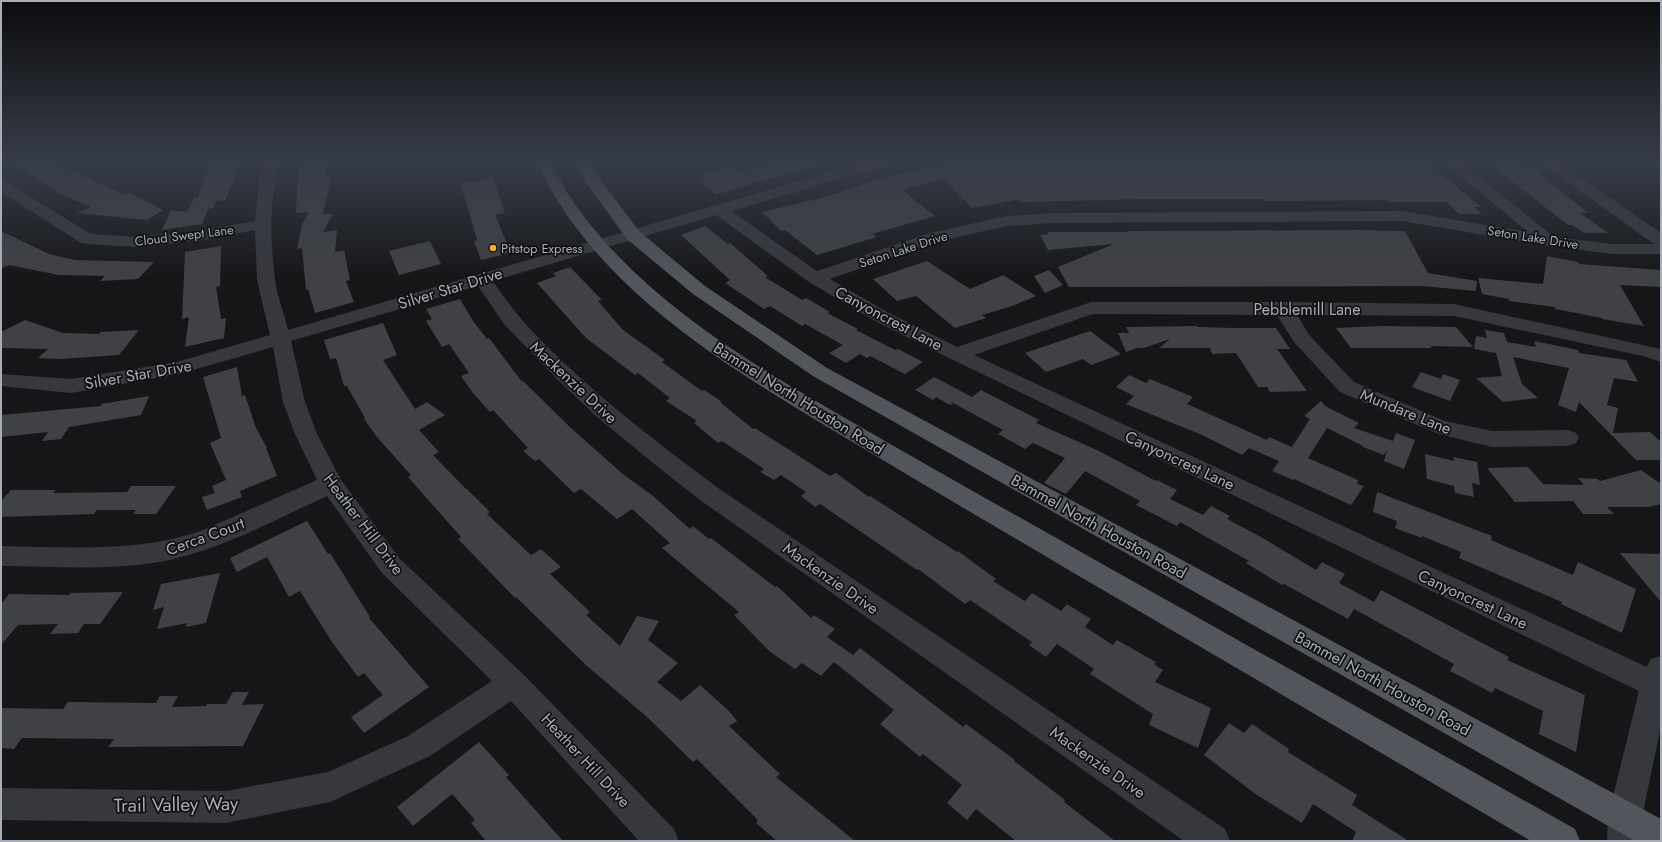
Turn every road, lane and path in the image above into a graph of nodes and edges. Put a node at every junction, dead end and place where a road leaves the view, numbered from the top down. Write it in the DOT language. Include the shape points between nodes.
graph roads {
  1 [pos="25,200"];
  2 [pos="265,200"];
  3 [pos="564,200"];
  4 [pos="608,200"];
  5 [pos="752,200"];
  6 [pos="1499,200"];
  7 [pos="1604,200"];
  8 [pos="720,210"];
  9 [pos="263,224"];
  10 [pos="633,235"];
  11 [pos="1549,240"];
  12 [pos="1661,241"];
  13 [pos="599,245"];
  14 [pos="1661,249"];
  15 [pos="482,278"];
  16 [pos="815,278"];
  17 [pos="1283,308"];
  18 [pos="281,339"];
  19 [pos="956,354"];
  20 [pos="1661,356"];
  21 [pos="1,380"];
  22 [pos="1568,438"];
  23 [pos="331,484"];
  24 [pos="1,556"];
  25 [pos="1658,677"];
  26 [pos="513,683"];
  27 [pos="1,804"];
  28 [pos="1624,829"];
  29 [pos="1661,837"];
  30 [pos="662,841"];
  31 [pos="1213,841"];
  32 [pos="1563,841"];
  1 -- 9 [label="street, Cloud Swept Lane" via="87,239 137,242 204,235"];
  2 -- 9 [label="street, Heather Hill Drive"];
  3 -- 13 [label="main road, Bammel North Houston Road"];
  4 -- 10 [label="main road, Bammel North Houston Road"];
  5 -- 8 [label="street, Silver Star Drive"];
  6 -- 11 [label="street"];
  7 -- 12 [label="street"];
  8 -- 10 [label="street, Silver Star Drive"];
  8 -- 16 [label="street, Canyoncrest Lane"];
  9 -- 18 [label="street, Heather Hill Drive" via="266,280"];
  10 -- 13 [label="street, Silver Star Drive"];
  10 -- 28 [label="main road, Bammel North Houston Road" via="705,295 820,372"];
  11 -- 14 [label="street, Seton Lake Drive" via="1613,249"];
  11 -- 16 [label="street, Seton Lake Drive" via="1402,216 1054,218 1006,221 927,239"];
  13 -- 15 [label="street, Silver Star Drive"];
  13 -- 32 [label="main road, Bammel North Houston Road" via="627,276 661,306 744,367 784,392"];
  15 -- 18 [label="street, Silver Star Drive"];
  15 -- 31 [label="street, Mackenzie Drive" via="501,308 526,337 600,408 649,449 715,498"];
  16 -- 19 [label="street, Canyoncrest Lane" via="882,317"];
  17 -- 19 [label="street, Pebblemill Lane" via="1091,308"];
  17 -- 20 [label="street, Pebblemill Lane" via="1454,310 1648,351"];
  17 -- 22 [label="street, Mundare Lane" via="1301,338 1348,388 1438,427 1492,439"];
  18 -- 21 [label="street, Silver Star Drive" via="179,368 72,386"];
  18 -- 23 [label="street, Heather Hill Drive" via="294,402 306,434"];
  19 -- 25 [label="street, Canyoncrest Lane"];
  23 -- 24 [label="street, Cerca Court" via="184,547 111,557"];
  23 -- 26 [label="street, Heather Hill Drive" via="391,566"];
  25 -- 28 [label="street"];
  26 -- 27 [label="street, Trail Valley Way" via="419,746 330,787 226,807"];
  26 -- 30 [label="street, Heather Hill Drive"];
  28 -- 29 [label="main road, Bammel North Houston Road"];
}
